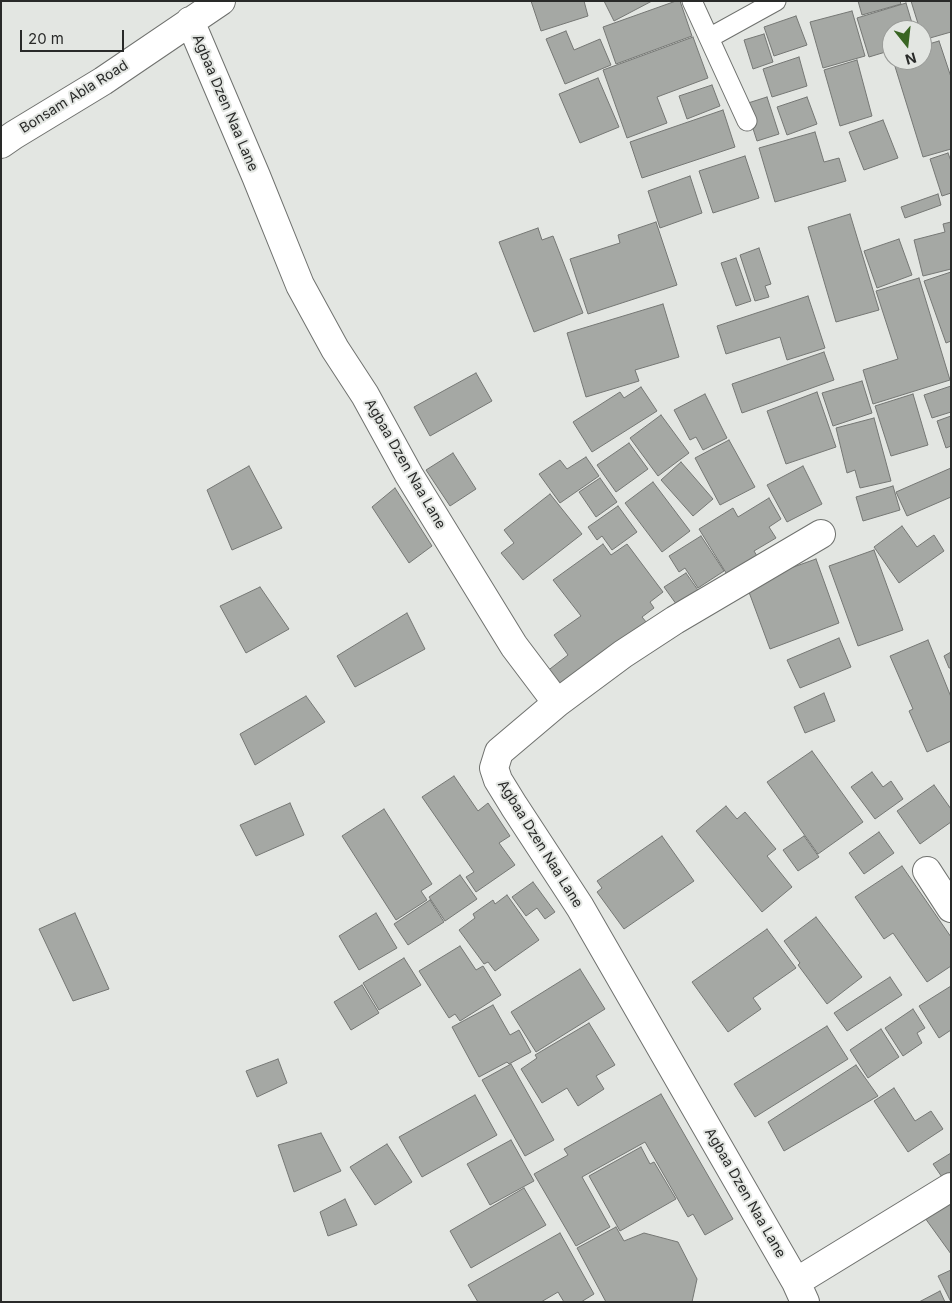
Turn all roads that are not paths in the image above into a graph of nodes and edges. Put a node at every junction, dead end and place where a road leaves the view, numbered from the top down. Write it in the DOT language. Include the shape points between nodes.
graph roads {
  1 [pos="221,1"];
  2 [pos="692,1"];
  3 [pos="776,1"];
  4 [pos="190,21"];
  5 [pos="709,38"];
  6 [pos="747,121"];
  7 [pos="1,144"];
  8 [pos="821,534"];
  9 [pos="557,703"];
  10 [pos="927,871"];
  11 [pos="951,908"];
  12 [pos="951,1187"];
  13 [pos="801,1292"];
  1 -- 4 [label="street, Bonsam Abla Road"];
  2 -- 5 [label="lane"];
  3 -- 5 [label="lane"];
  4 -- 7 [label="street, Bonsam Abla Road"];
  4 -- 9 [label="street, Agbaa Dzen Naa Lane" via="304,293 409,475 514,646"];
  5 -- 6 [label="lane"];
  8 -- 9 [label="street" via="675,620"];
  9 -- 13 [label="street, Agbaa Dzen Naa Lane" via="499,752 494,768 498,780 580,908"];
  10 -- 11 [label="street"];
  12 -- 13 [label="street, Agbaa Dzen Naa Lane"];
}
